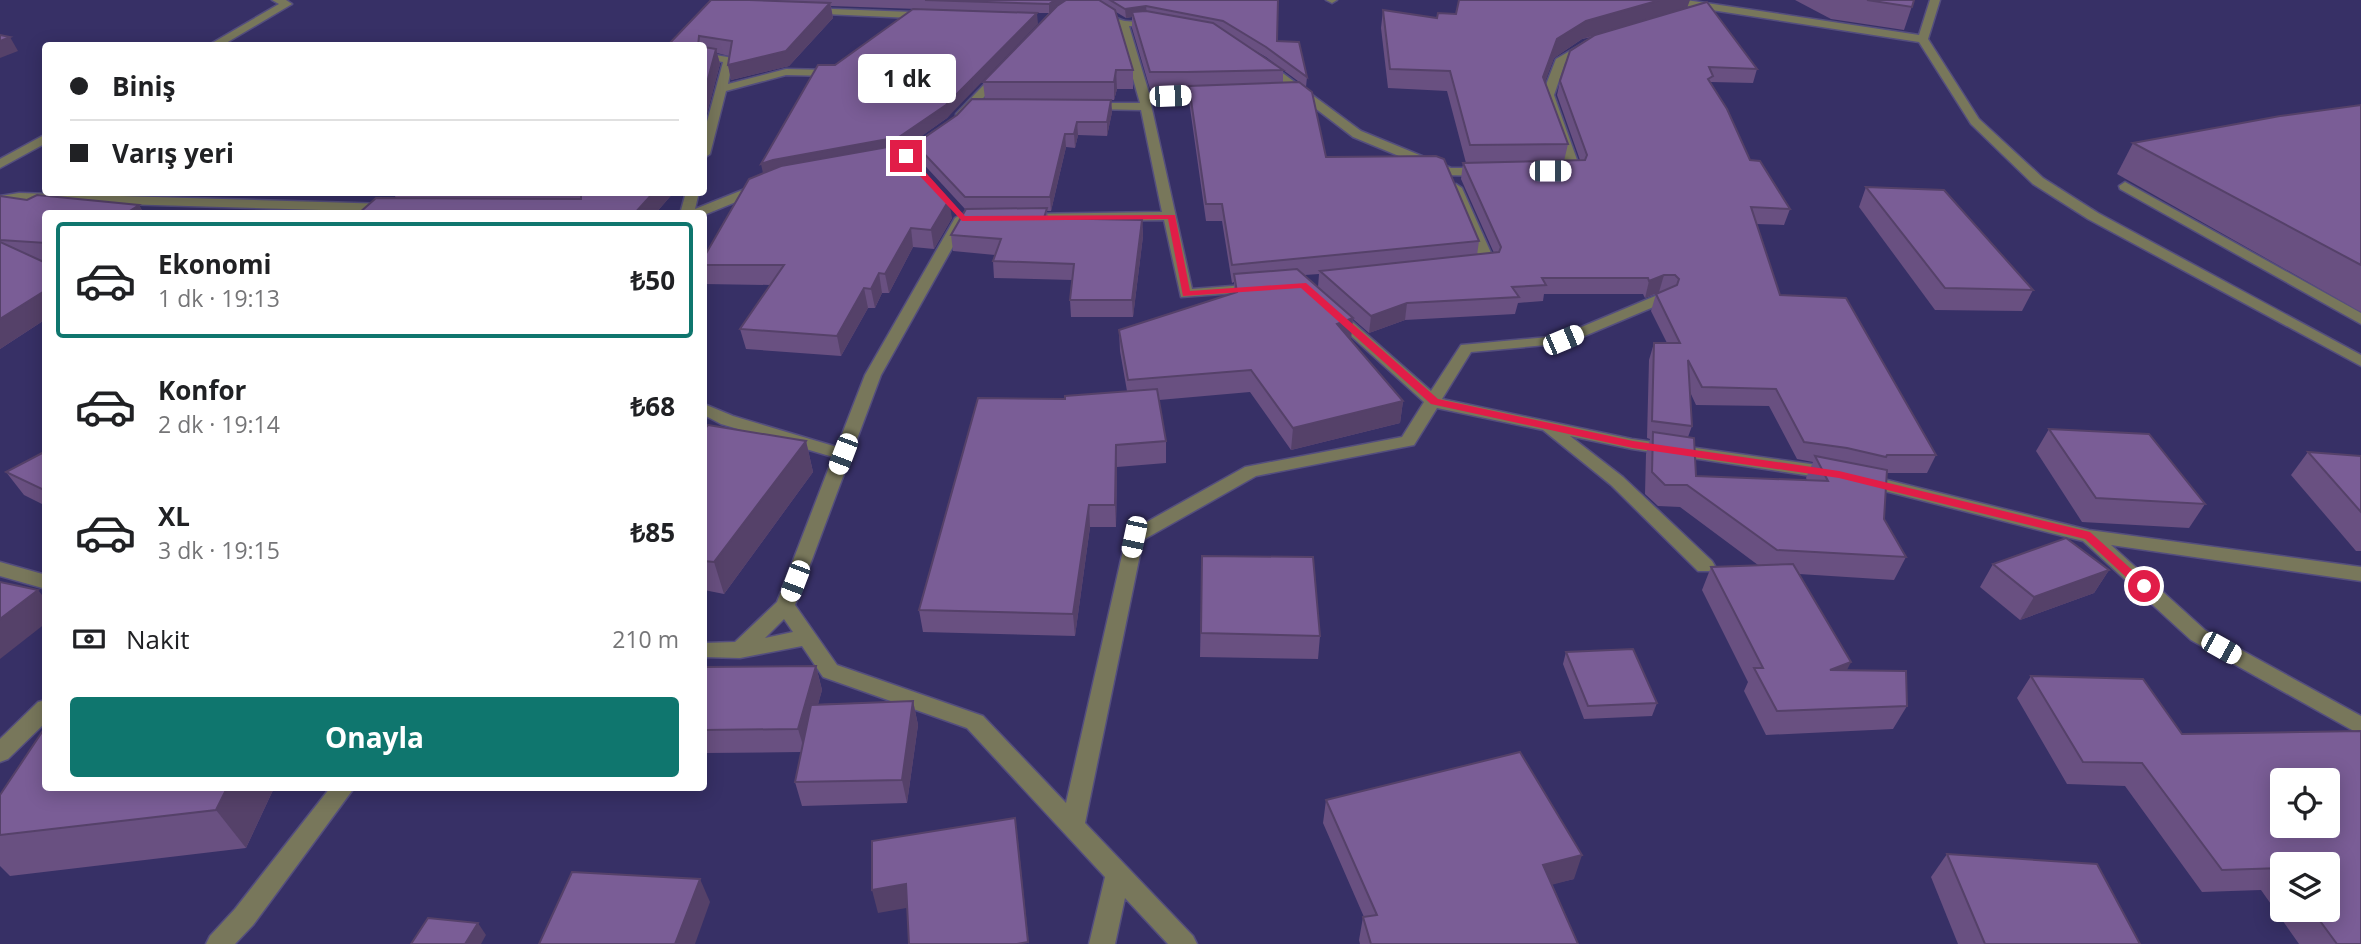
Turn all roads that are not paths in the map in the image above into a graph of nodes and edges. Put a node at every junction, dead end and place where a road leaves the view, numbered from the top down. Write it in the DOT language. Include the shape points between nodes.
graph roads {
  1 [pos="277,0"];
  2 [pos="1666,0"];
  3 [pos="1935,0"];
  4 [pos="1078,2"];
  5 [pos="1711,6"];
  6 [pos="802,11"];
  7 [pos="1686,14"];
  8 [pos="912,15"];
  9 [pos="926,16"];
  10 [pos="1123,24"];
  11 [pos="1170,26"];
  12 [pos="892,30"];
  13 [pos="1923,39"];
  14 [pos="1600,40"];
  15 [pos="219,42"];
  16 [pos="1250,55"];
  17 [pos="707,56"];
  18 [pos="852,58"];
  19 [pos="1006,67"];
  20 [pos="722,89"];
  21 [pos="1300,92"];
  22 [pos="1274,93"];
  23 [pos="1222,95"];
  24 [pos="1145,102"];
  25 [pos="969,106"];
  26 [pos="983,106"];
  27 [pos="1078,106"];
  28 [pos="42,140"];
  29 [pos="707,143"];
  30 [pos="869,163"];
  31 [pos="0,164"];
  32 [pos="1547,171"];
  33 [pos="1449,172"];
  34 [pos="1505,172"];
  35 [pos="769,184"];
  36 [pos="2125,186"];
  37 [pos="225,196"];
  38 [pos="0,200"];
  39 [pos="215,203"];
  40 [pos="404,208"];
  41 [pos="704,210"];
  42 [pos="964,215"];
  43 [pos="1171,216"];
  44 [pos="1004,218"];
  45 [pos="1462,267"];
  46 [pos="1277,287"];
  47 [pos="1665,297"];
  48 [pos="1323,303"];
  49 [pos="2361,319"];
  50 [pos="2361,361"];
  51 [pos="1434,402"];
  52 [pos="707,410"];
  53 [pos="1545,426"];
  54 [pos="843,454"];
  55 [pos="2090,536"];
  56 [pos="1705,566"];
  57 [pos="0,569"];
  58 [pos="2361,574"];
  59 [pos="42,581"];
  60 [pos="785,606"];
  61 [pos="807,637"];
  62 [pos="707,650"];
  63 [pos="740,650"];
  64 [pos="42,712"];
  65 [pos="2361,726"];
  66 [pos="0,753"];
  67 [pos="341,791"];
  68 [pos="1072,828"];
  69 [pos="1118,874"];
  70 [pos="219,944"];
  71 [pos="1102,944"];
  72 [pos="1184,944"];
  1 -- 15 [label="street" via="287,4"];
  2 -- 5 [label="street"];
  3 -- 13 [label="street"];
  4 -- 10 [label="street"];
  5 -- 7 [label="street"];
  5 -- 13 [label="street"];
  6 -- 8 [label="street"];
  8 -- 9 [label="street"];
  8 -- 12 [label="street"];
  10 -- 11 [label="street" via="1146,21"];
  10 -- 24 [label="street"];
  13 -- 50 [label="street" via="1975,121 2038,181 2093,216"];
  14 -- 32 [label="street" via="1560,61 1548,96 1575,171"];
  16 -- 21 [label="street"];
  17 -- 20 [label="street" via="729,60"];
  18 -- 20 [label="street" via="832,73 786,72"];
  19 -- 25 [label="street"];
  20 -- 29 [label="street"];
  21 -- 22 [label="street"];
  21 -- 33 [label="street" via="1357,134"];
  23 -- 24 [label="street"];
  24 -- 27 [label="street"];
  24 -- 43 [label="street"];
  25 -- 26 [label="street"];
  25 -- 30 [label="street" via="910,160"];
  28 -- 31 [label="street"];
  33 -- 34 [label="street"];
  33 -- 45 [label="street" via="1489,264"];
  35 -- 41 [label="street"];
  36 -- 49 [label="street"];
  37 -- 39 [label="street"];
  38 -- 39 [label="street"];
  39 -- 40 [label="street"];
  42 -- 54 [label="street" via="873,375"];
  43 -- 44 [label="street"];
  43 -- 46 [label="street" via="1186,294"];
  47 -- 51 [label="street" via="1563,340 1466,348"];
  48 -- 51 [label="street"];
  51 -- 53 [label="street"];
  51 -- 68 [label="street" via="1408,441 1251,471 1134,537"];
  52 -- 54 [label="street"];
  53 -- 55 [label="street" via="1633,444 1839,474"];
  53 -- 56 [label="street" via="1617,481"];
  54 -- 60 [label="street"];
  55 -- 58 [label="street"];
  55 -- 65 [label="street" via="2198,635"];
  57 -- 59 [label="street"];
  60 -- 61 [label="street"];
  60 -- 63 [label="street"];
  61 -- 63 [label="street"];
  61 -- 68 [label="street" via="830,671 975,722"];
  62 -- 63 [label="street"];
  64 -- 66 [label="street"];
  67 -- 70 [label="street"];
  68 -- 69 [label="street"];
  69 -- 71 [label="street"];
  69 -- 72 [label="street"];
}
